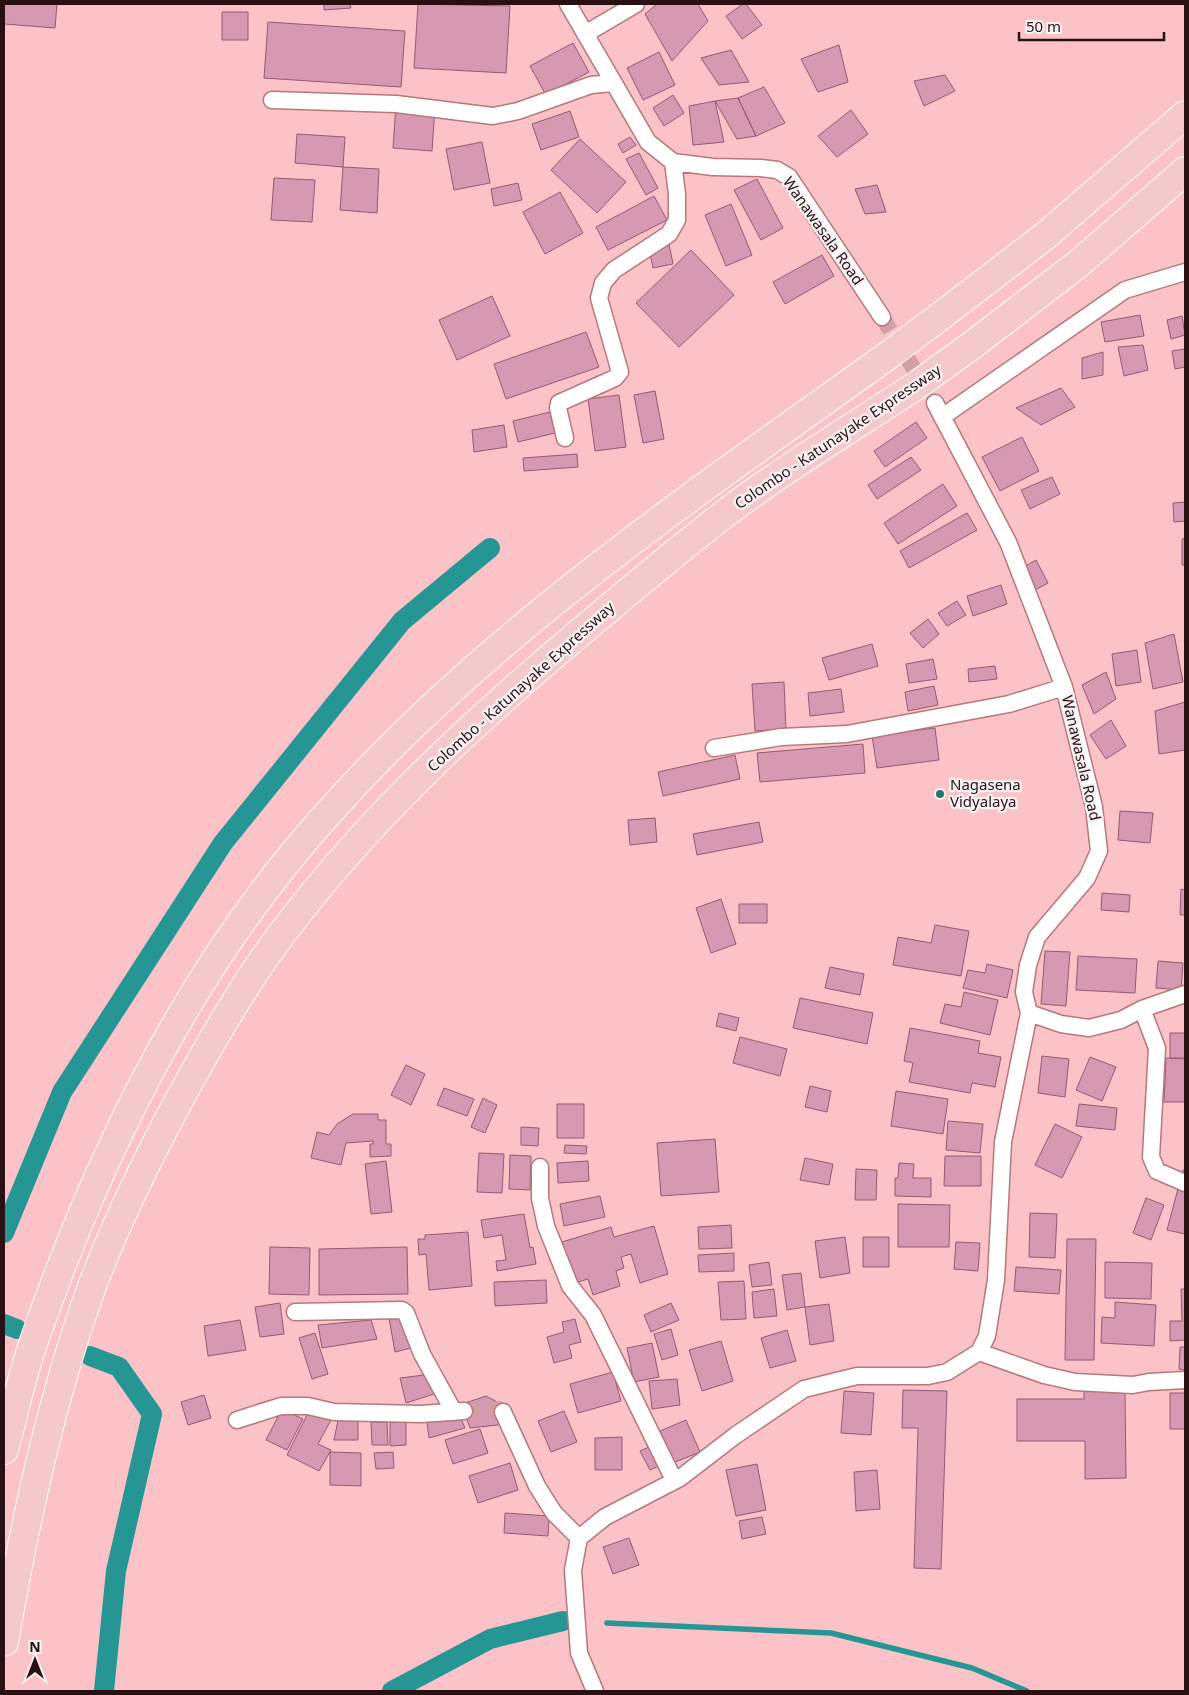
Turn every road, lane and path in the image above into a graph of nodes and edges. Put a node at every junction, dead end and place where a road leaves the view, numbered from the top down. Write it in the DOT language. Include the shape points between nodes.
graph roads {
  1 [pos="568,4"];
  2 [pos="636,4"];
  3 [pos="585,34"];
  4 [pos="613,83"];
  5 [pos="272,100"];
  6 [pos="1185,115"];
  7 [pos="673,162"];
  8 [pos="1185,171"];
  9 [pos="1185,272"];
  10 [pos="882,317"];
  11 [pos="565,438"];
  12 [pos="1064,687"];
  13 [pos="714,748"];
  14 [pos="1185,994"];
  15 [pos="1142,1009"];
  16 [pos="1029,1013"];
  17 [pos="540,1167"];
  18 [pos="1185,1183"];
  19 [pos="295,1312"];
  20 [pos="979,1352"];
  21 [pos="1185,1380"];
  22 [pos="503,1412"];
  23 [pos="237,1420"];
  24 [pos="4,1450"];
  25 [pos="674,1480"];
  26 [pos="579,1538"];
  27 [pos="4,1642"];
  28 [pos="595,1691"];
  1 -- 3 [label="street"];
  2 -- 3 [label="street"];
  3 -- 4 [label="street"];
  4 -- 5 [label="street" via="591,85 518,111 494,116 387,104"];
  4 -- 7 [label="street" via="648,142"];
  6 -- 24 [label="highway, bridge" via="1045,236 890,354 605,561 533,619 456,686 359,781 285,864 211,967 160,1052 125,1121 54,1286 34,1342"];
  7 -- 10 [label="street, Wanawasala Road" via="778,170 789,177"];
  7 -- 11 [label="street" via="677,220 669,234 614,270 603,283 599,298 620,372 615,378 559,403"];
  8 -- 27 [label="highway, Colombo - Katunayake Expressway, bridge" via="1078,264 971,346 740,502 629,591 483,716 423,774 361,838 304,906 231,1008 184,1090 120,1218 65,1367 18,1557"];
  9 -- 12 [label="street, Wanawasala Road" via="1125,290 938,410 1008,542"];
  12 -- 13 [label="street" via="1009,704 848,734 781,737"];
  12 -- 16 [label="street, Wanawasala Road" via="1094,807 1099,851 1087,878 1037,937 1024,992"];
  14 -- 15 [label="street"];
  15 -- 16 [label="street" via="1121,1020 1089,1028 1061,1024"];
  15 -- 18 [label="street" via="1157,1048 1151,1157 1157,1171"];
  16 -- 20 [label="street" via="1003,1142 996,1280 987,1336"];
  17 -- 25 [label="street" via="540,1198 546,1226 570,1286 593,1315"];
  19 -- 23 [label="street" via="402,1310 410,1321 422,1354 459,1411 421,1414 342,1412 308,1406 281,1406"];
  20 -- 21 [label="street" via="1044,1375 1075,1382 1133,1385"];
  20 -- 25 [label="street" via="948,1372 928,1376 857,1376 804,1390"];
  22 -- 26 [label="street" via="537,1486 554,1513"];
  25 -- 26 [label="street" via="605,1517"];
  26 -- 28 [label="street" via="573,1570 579,1653"];
}
